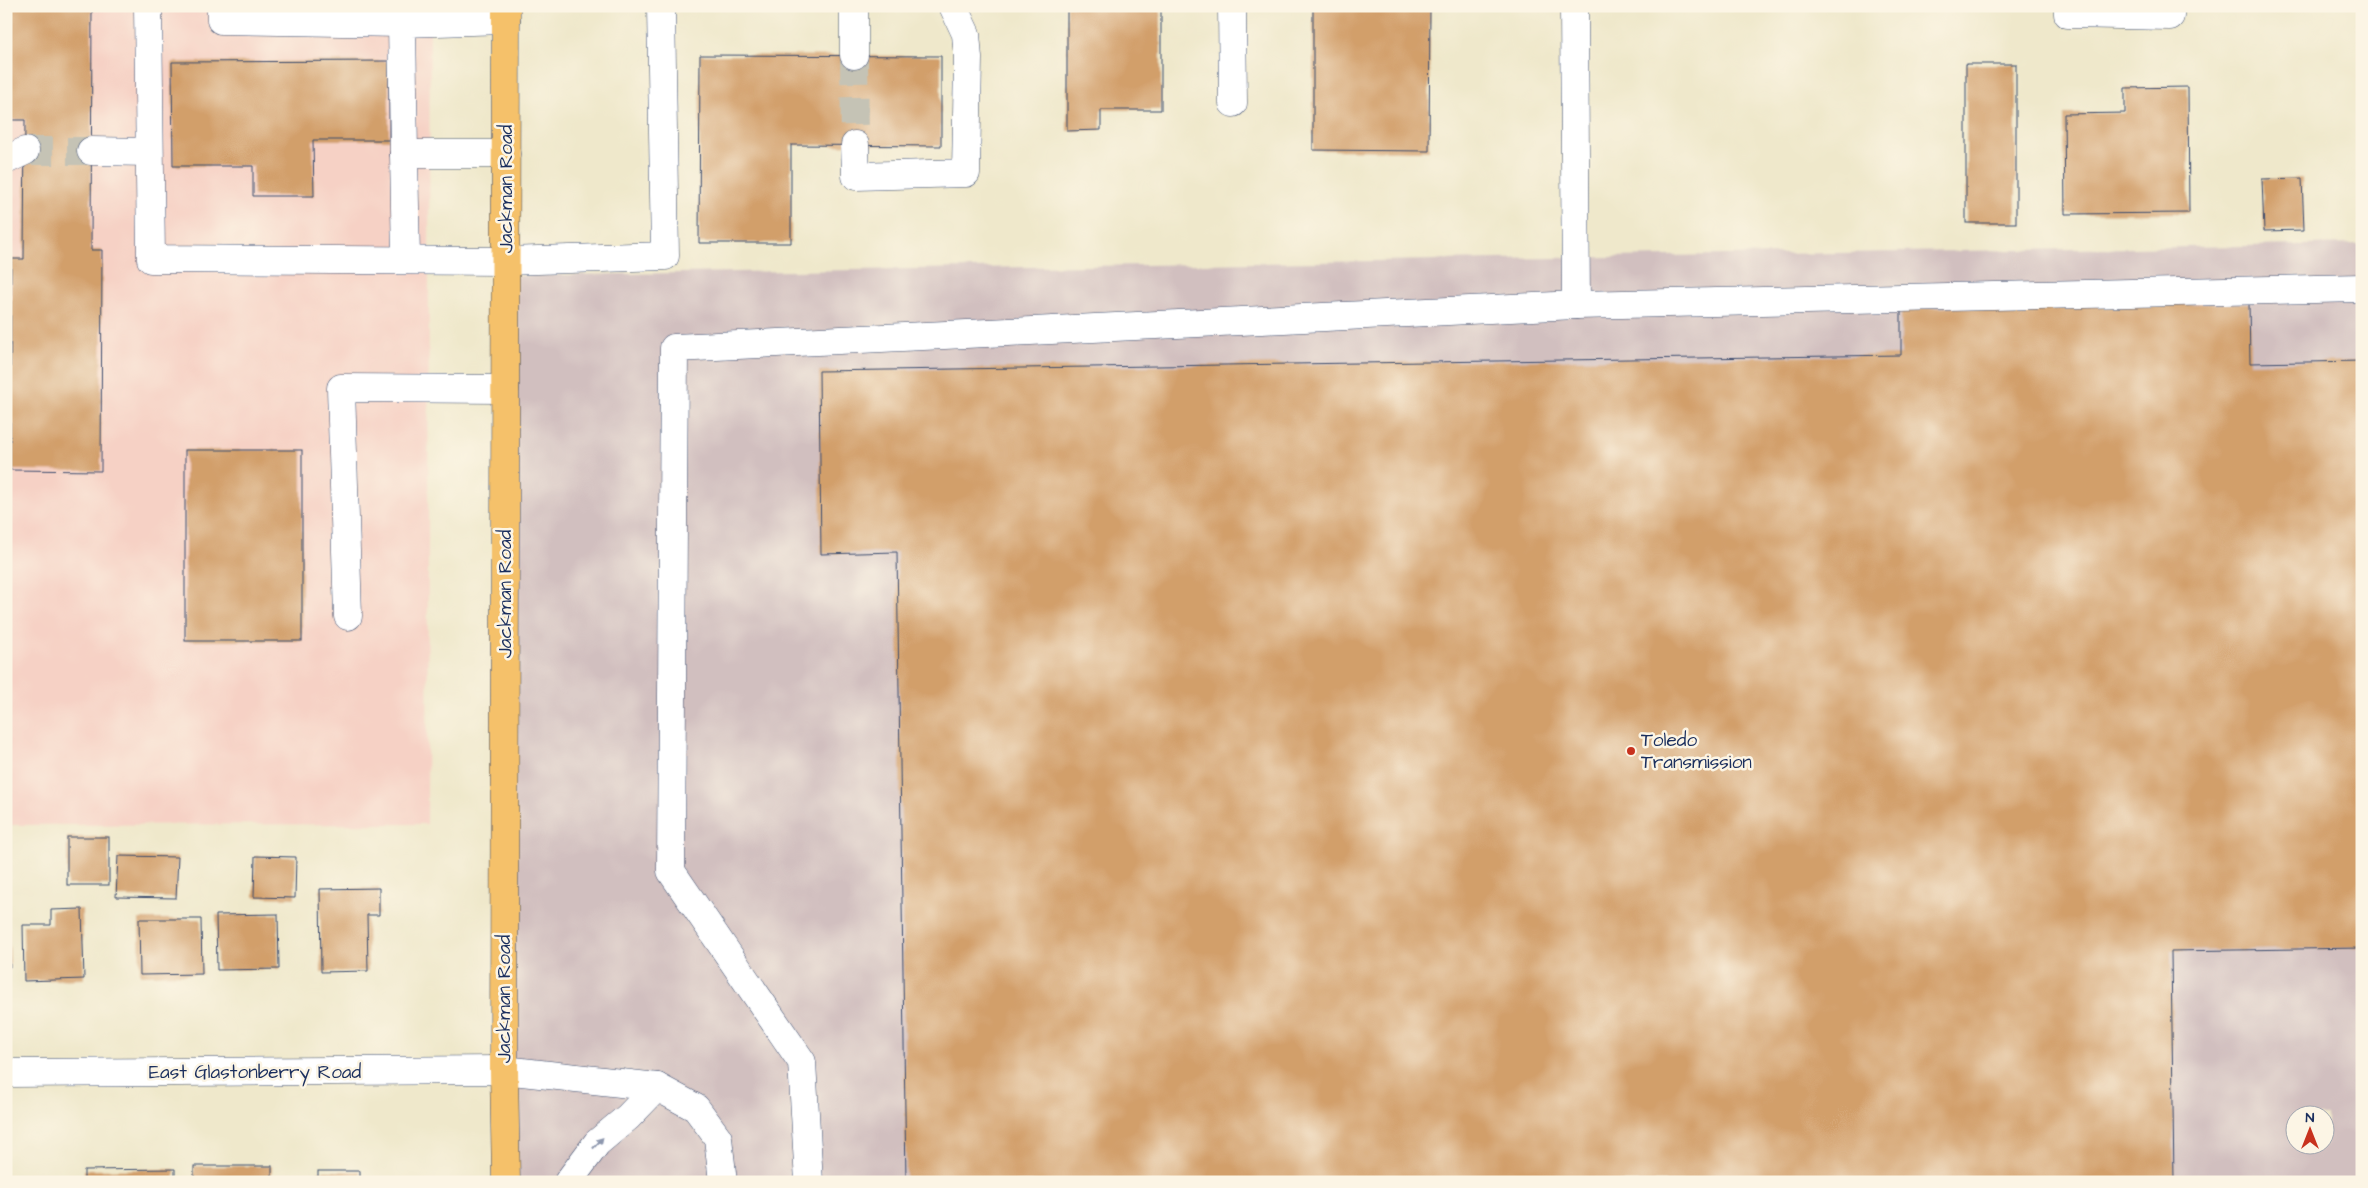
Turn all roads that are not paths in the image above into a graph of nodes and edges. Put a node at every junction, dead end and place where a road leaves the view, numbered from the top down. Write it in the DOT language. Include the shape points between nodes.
graph roads {
  1 [pos="148,6"];
  2 [pos="221,6"];
  3 [pos="661,6"];
  4 [pos="854,6"];
  5 [pos="953,6"];
  6 [pos="1232,6"];
  7 [pos="1574,6"];
  8 [pos="2068,6"];
  9 [pos="2170,6"];
  10 [pos="506,13"];
  11 [pos="400,15"];
  12 [pos="854,55"];
  13 [pos="1233,103"];
  14 [pos="855,145"];
  15 [pos="91,151"];
  16 [pos="150,152"];
  17 [pos="404,154"];
  18 [pos="506,154"];
  19 [pos="406,260"];
  20 [pos="506,260"];
  21 [pos="2362,288"];
  22 [pos="1576,305"];
  23 [pos="505,389"];
  24 [pos="348,616"];
  25 [pos="504,1070"];
  26 [pos="6,1073"];
  27 [pos="657,1087"];
  28 [pos="506,1182"];
  29 [pos="568,1182"];
  30 [pos="723,1182"];
  31 [pos="809,1182"];
  1 -- 16 [label="street"];
  2 -- 11 [label="street" via="221,20"];
  3 -- 20 [label="street" via="665,256"];
  4 -- 12 [label="street"];
  5 -- 14 [label="street" via="966,34 968,58 966,173 856,176"];
  6 -- 13 [label="street"];
  7 -- 22 [label="street"];
  8 -- 9 [label="street" via="2068,14 2170,16"];
  10 -- 11 [label="street"];
  10 -- 18 [label="main road, Jackman Road"];
  11 -- 17 [label="street"];
  15 -- 16 [label="street"];
  16 -- 19 [label="street" via="151,259"];
  17 -- 18 [label="street"];
  17 -- 19 [label="street"];
  18 -- 20 [label="main road, Jackman Road"];
  19 -- 20 [label="street"];
  20 -- 23 [label="main road, Jackman Road"];
  21 -- 22 [label="street"];
  22 -- 31 [label="street" via="674,348 671,871 802,1062"];
  23 -- 24 [label="street" via="341,388"];
  23 -- 25 [label="main road, Jackman Road"];
  25 -- 26 [label="street, East Glastonberry Road"];
  25 -- 27 [label="street, East Glastonberry Road"];
  25 -- 28 [label="main road, Jackman Road"];
  29 -- 27 [label="street, one-way" via="597,1143"];
  27 -- 30 [label="street" via="696,1108 718,1138"];
}
